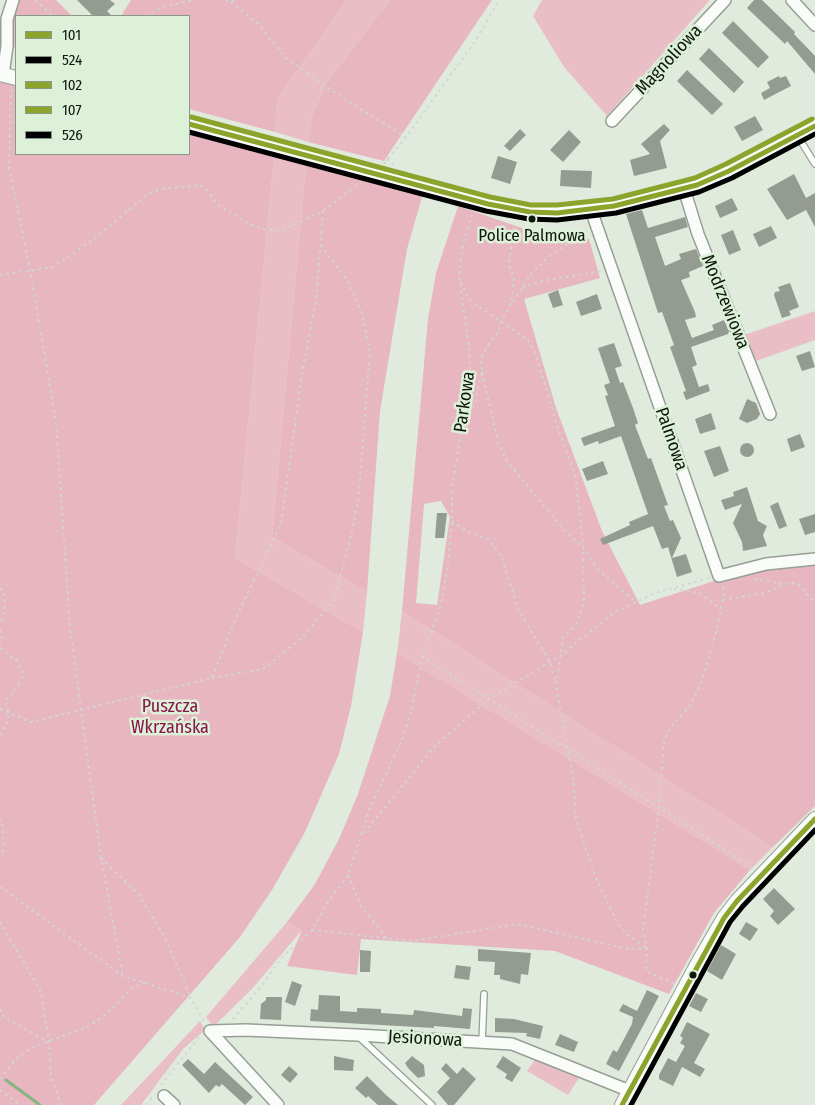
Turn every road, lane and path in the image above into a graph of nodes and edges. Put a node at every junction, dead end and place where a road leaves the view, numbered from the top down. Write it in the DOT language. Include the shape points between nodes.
graph roads {
  1 [pos="13,0"];
  2 [pos="35,0"];
  3 [pos="193,0"];
  4 [pos="226,0"];
  5 [pos="236,0"];
  6 [pos="499,0"];
  7 [pos="725,0"];
  8 [pos="792,0"];
  9 [pos="231,2"];
  10 [pos="51,15"];
  11 [pos="148,15"];
  12 [pos="815,25"];
  13 [pos="8,76"];
  14 [pos="612,121"];
  15 [pos="190,124"];
  16 [pos="815,126"];
  17 [pos="797,135"];
  18 [pos="406,137"];
  19 [pos="815,164"];
  20 [pos="366,171"];
  21 [pos="380,175"];
  22 [pos="684,189"];
  23 [pos="475,200"];
  24 [pos="591,210"];
  25 [pos="323,211"];
  26 [pos="515,223"];
  27 [pos="590,232"];
  28 [pos="320,243"];
  29 [pos="30,269"];
  30 [pos="603,271"];
  31 [pos="0,275"];
  32 [pos="460,276"];
  33 [pos="522,288"];
  34 [pos="511,304"];
  35 [pos="502,320"];
  36 [pos="482,372"];
  37 [pos="770,414"];
  38 [pos="461,433"];
  39 [pos="452,521"];
  40 [pos="583,547"];
  41 [pos="815,559"];
  42 [pos="719,576"];
  43 [pos="0,588"];
  44 [pos="672,588"];
  45 [pos="723,600"];
  46 [pos="636,602"];
  47 [pos="815,603"];
  48 [pos="721,610"];
  49 [pos="0,625"];
  50 [pos="0,630"];
  51 [pos="0,644"];
  52 [pos="0,648"];
  53 [pos="422,656"];
  54 [pos="560,656"];
  55 [pos="550,662"];
  56 [pos="212,678"];
  57 [pos="556,686"];
  58 [pos="490,698"];
  59 [pos="0,709"];
  60 [pos="82,710"];
  61 [pos="9,713"];
  62 [pos="0,735"];
  63 [pos="566,746"];
  64 [pos="659,808"];
  65 [pos="0,818"];
  66 [pos="815,819"];
  67 [pos="363,834"];
  68 [pos="0,854"];
  69 [pos="101,858"];
  70 [pos="762,874"];
  71 [pos="348,875"];
  72 [pos="0,887"];
  73 [pos="0,922"];
  74 [pos="312,930"];
  75 [pos="388,938"];
  76 [pos="647,948"];
  77 [pos="123,976"];
  78 [pos="146,982"];
  79 [pos="684,990"];
  80 [pos="484,994"];
  81 [pos="191,998"];
  82 [pos="0,1009"];
  83 [pos="228,1022"];
  84 [pos="210,1031"];
  85 [pos="356,1035"];
  86 [pos="49,1042"];
  87 [pos="482,1043"];
  88 [pos="0,1079"];
  89 [pos="0,1090"];
  90 [pos="160,1091"];
  91 [pos="630,1091"];
  92 [pos="20,1105"];
  93 [pos="61,1105"];
  94 [pos="146,1105"];
  95 [pos="174,1105"];
  96 [pos="278,1105"];
  97 [pos="432,1105"];
  98 [pos="622,1105"];
  1 -- 13 [label="street" via="7,19"];
  2 -- 10 [label="path"];
  3 -- 11 [label="path" via="162,7"];
  4 -- 9 [label="path"];
  5 -- 9 [label="path"];
  6 -- 18 [label="path" via="476,40"];
  7 -- 14 [label="street, Magnoliowa"];
  8 -- 12 [label="street"];
  9 -- 18 [label="path" via="258,24 286,58"];
  13 -- 29 [label="path" via="9,168"];
  15 -- 20 [label="street"];
  16 -- 17 [label="street"];
  17 -- 19 [label="lane"];
  17 -- 22 [label="street" via="729,171"];
  18 -- 21 [label="path" via="385,163"];
  20 -- 21 [label="street"];
  20 -- 25 [label="path" via="359,184"];
  21 -- 23 [label="street"];
  22 -- 24 [label="street"];
  22 -- 37 [label="street, Modrzewiowa" via="698,234"];
  23 -- 24 [label="street" via="530,212"];
  23 -- 32 [label="path, Parkowa" via="463,244"];
  24 -- 42 [label="street, Palmowa"];
  25 -- 28 [label="path"];
  25 -- 29 [label="path" via="280,231 263,229 247,223 218,204 200,185 161,189 148,194 54,267"];
  26 -- 34 [label="path" via="509,262 514,277"];
  27 -- 33 [label="path" via="547,258"];
  28 -- 56 [label="path" via="316,300 281,524 234,622"];
  28 -- 56 [label="path" via="349,283 362,313 370,352 358,502 350,540 334,599 302,638 263,669"];
  29 -- 31 [label="path"];
  29 -- 60 [label="path" via="56,422 70,627"];
  30 -- 33 [label="path" via="542,280"];
  32 -- 35 [label="path" via="469,300"];
  32 -- 38 [label="path, Parkowa" via="470,375"];
  33 -- 34 [label="path"];
  34 -- 35 [label="path"];
  35 -- 36 [label="path" via="482,358"];
  35 -- 40 [label="path" via="528,340 535,352 575,474"];
  36 -- 38 [label="path" via="475,403"];
  36 -- 40 [label="path" via="498,442 506,461 564,530"];
  38 -- 39 [label="path, Parkowa" via="452,488"];
  39 -- 53 [label="path, Parkowa" via="441,605"];
  39 -- 55 [label="path" via="470,533 488,539 500,555 520,611"];
  40 -- 46 [label="path" via="598,570"];
  40 -- 54 [label="path" via="584,603 576,625 563,638"];
  41 -- 42 [label="street" via="759,565"];
  42 -- 44 [label="path"];
  42 -- 45 [label="path"];
  43 -- 49 [label="path" via="4,594 5,611"];
  44 -- 46 [label="path"];
  44 -- 48 [label="path" via="700,593"];
  45 -- 47 [label="path" via="765,593 784,584 797,583"];
  45 -- 48 [label="path"];
  46 -- 54 [label="path" via="615,612"];
  48 -- 64 [label="path" via="702,681 690,706 671,726 664,741"];
  50 -- 51 [label="path"];
  52 -- 61 [label="path" via="17,661 24,674 5,701"];
  53 -- 58 [label="path"];
  53 -- 67 [label="path, Parkowa" via="402,740 370,808"];
  54 -- 55 [label="path"];
  54 -- 57 [label="path"];
  55 -- 57 [label="path"];
  55 -- 58 [label="path"];
  56 -- 60 [label="path"];
  57 -- 63 [label="path"];
  58 -- 63 [label="path"];
  58 -- 67 [label="path" via="435,746"];
  59 -- 61 [label="path"];
  60 -- 61 [label="path" via="31,722"];
  60 -- 69 [label="path"];
  61 -- 62 [label="path"];
  63 -- 64 [label="path"];
  63 -- 76 [label="path" via="574,783 576,820 596,878 618,924"];
  64 -- 70 [label="path"];
  64 -- 76 [label="path" via="643,930"];
  65 -- 68 [label="path" via="4,849"];
  66 -- 70 [label="street"];
  67 -- 71 [label="path"];
  69 -- 77 [label="path"];
  69 -- 81 [label="path" via="139,895 164,936"];
  70 -- 79 [label="street" via="724,918"];
  71 -- 74 [label="path"];
  71 -- 75 [label="path" via="361,906"];
  72 -- 77 [label="path"];
  73 -- 86 [label="path" via="41,992"];
  74 -- 75 [label="path"];
  74 -- 83 [label="path" via="282,957 260,988"];
  75 -- 76 [label="path" via="413,941 517,924 628,949"];
  76 -- 79 [label="path" via="646,971"];
  77 -- 78 [label="path"];
  78 -- 81 [label="path"];
  78 -- 86 [label="path" via="131,989 88,1027"];
  79 -- 91 [label="street"];
  80 -- 87 [label="lane"];
  81 -- 84 [label="path"];
  82 -- 86 [label="path" via="4,1017"];
  84 -- 85 [label="street, Jesionowa"];
  84 -- 90 [label="path" via="193,1042"];
  84 -- 96 [label="street"];
  85 -- 87 [label="street, Jesionowa"];
  85 -- 97 [label="lane"];
  86 -- 88 [label="path" via="19,1056"];
  86 -- 93 [label="path" via="51,1077"];
  87 -- 91 [label="street, Jesionowa" via="512,1044 534,1051"];
  89 -- 92 [label="path"];
  90 -- 94 [label="path"];
  90 -- 95 [label="street"];
  91 -- 98 [label="street"];
}
